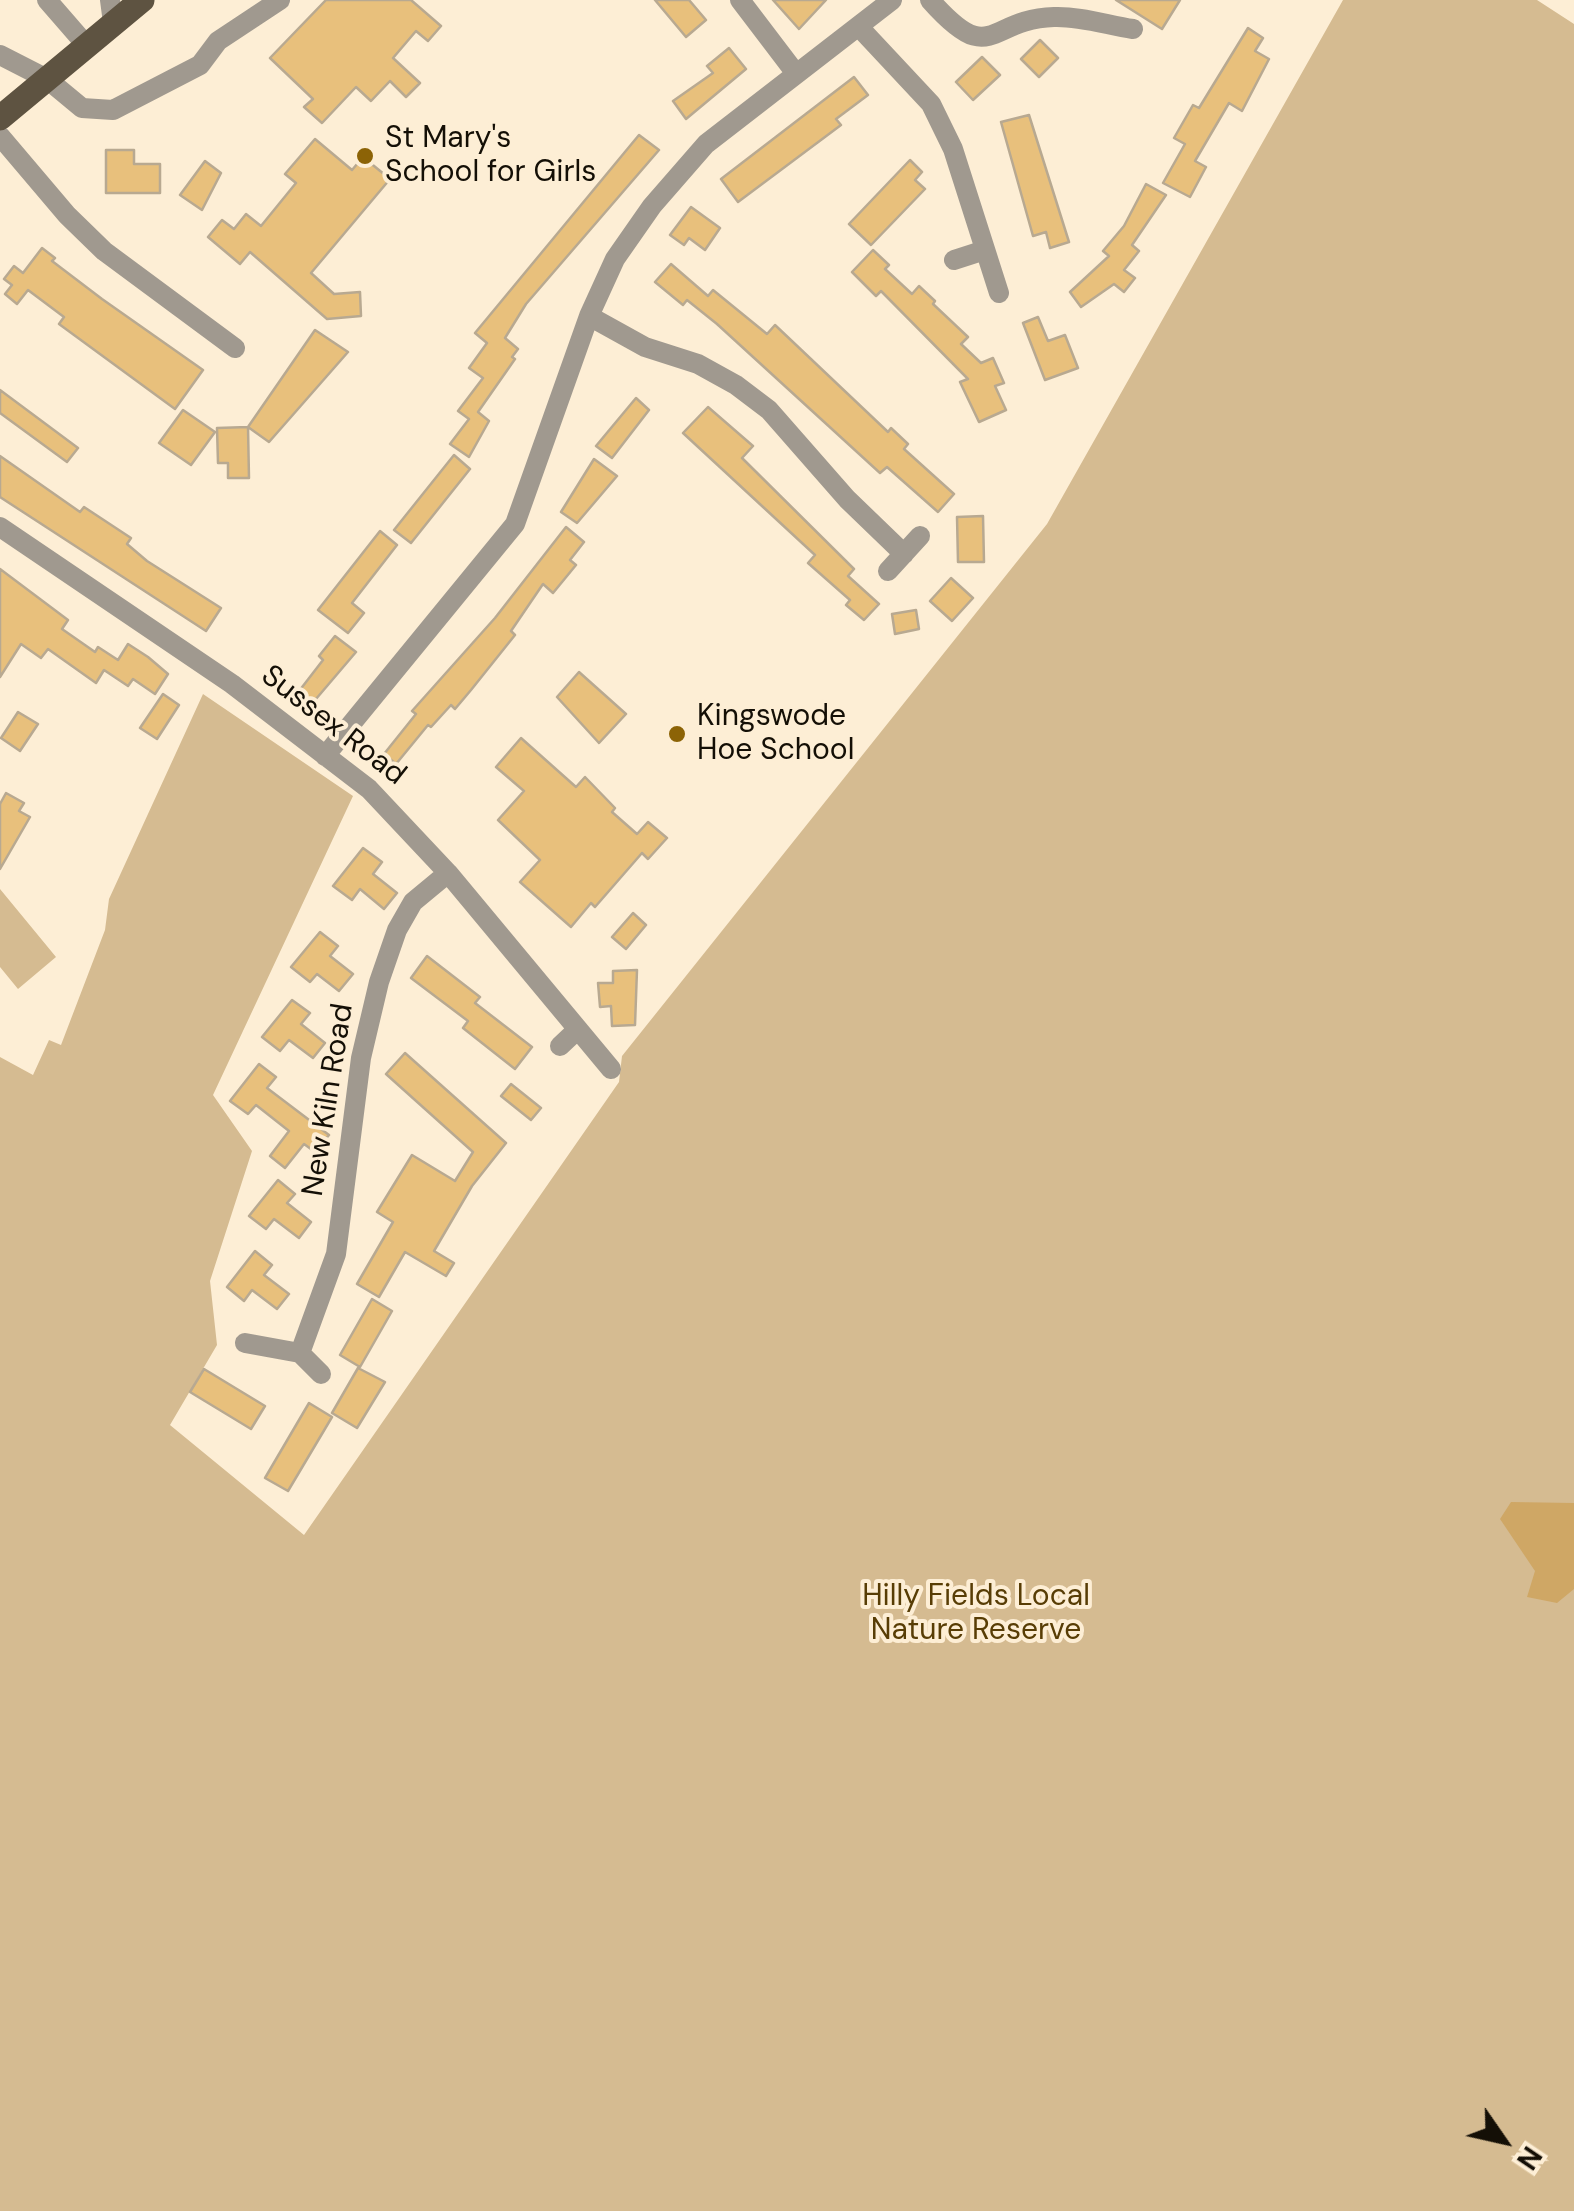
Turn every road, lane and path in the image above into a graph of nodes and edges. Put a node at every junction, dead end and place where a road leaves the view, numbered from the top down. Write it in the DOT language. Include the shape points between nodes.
graph roads {
  1 [pos="47,0"];
  2 [pos="142,0"];
  3 [pos="280,0"];
  4 [pos="740,0"];
  5 [pos="892,0"];
  6 [pos="930,0"];
  7 [pos="1070,9"];
  8 [pos="112,12"];
  9 [pos="858,27"];
  10 [pos="1132,29"];
  11 [pos="88,46"];
  12 [pos="0,56"];
  13 [pos="794,71"];
  14 [pos="47,79"];
  15 [pos="0,118"];
  16 [pos="0,136"];
  17 [pos="985,250"];
  18 [pos="954,260"];
  19 [pos="1000,292"];
  20 [pos="589,316"];
  21 [pos="236,348"];
  22 [pos="0,528"];
  23 [pos="920,536"];
  24 [pos="904,554"];
  25 [pos="888,571"];
  26 [pos="325,756"];
  27 [pos="448,873"];
  28 [pos="577,1030"];
  29 [pos="560,1046"];
  30 [pos="611,1069"];
  31 [pos="245,1343"];
  32 [pos="300,1353"];
  33 [pos="322,1374"];
  1 -- 11 [label="street"];
  2 -- 8 [label="main road"];
  3 -- 14 [label="street" via="218,41 200,66 113,110 82,108"];
  4 -- 13 [label="street"];
  5 -- 9 [label="street"];
  6 -- 7 [label="street" via="970,37"];
  7 -- 10 [label="street"];
  8 -- 11 [label="main road"];
  9 -- 13 [label="street"];
  9 -- 17 [label="street" via="932,104 954,149"];
  11 -- 14 [label="main road"];
  12 -- 14 [label="street"];
  13 -- 20 [label="street" via="678,174 615,259"];
  14 -- 15 [label="main road"];
  16 -- 21 [label="street" via="104,251"];
  17 -- 18 [label="street"];
  17 -- 19 [label="street"];
  20 -- 24 [label="street" via="645,347 698,364 758,402"];
  20 -- 26 [label="street" via="516,524"];
  22 -- 26 [label="street, Sussex Road" via="232,684"];
  23 -- 24 [label="street"];
  24 -- 25 [label="street"];
  26 -- 27 [label="street, Sussex Road" via="396,813"];
  27 -- 28 [label="street, Sussex Road"];
  27 -- 32 [label="street, New Kiln Road" via="413,902 379,982 336,1254"];
  28 -- 29 [label="street"];
  28 -- 30 [label="street, Sussex Road"];
  31 -- 32 [label="street"];
  32 -- 33 [label="street"];
}
